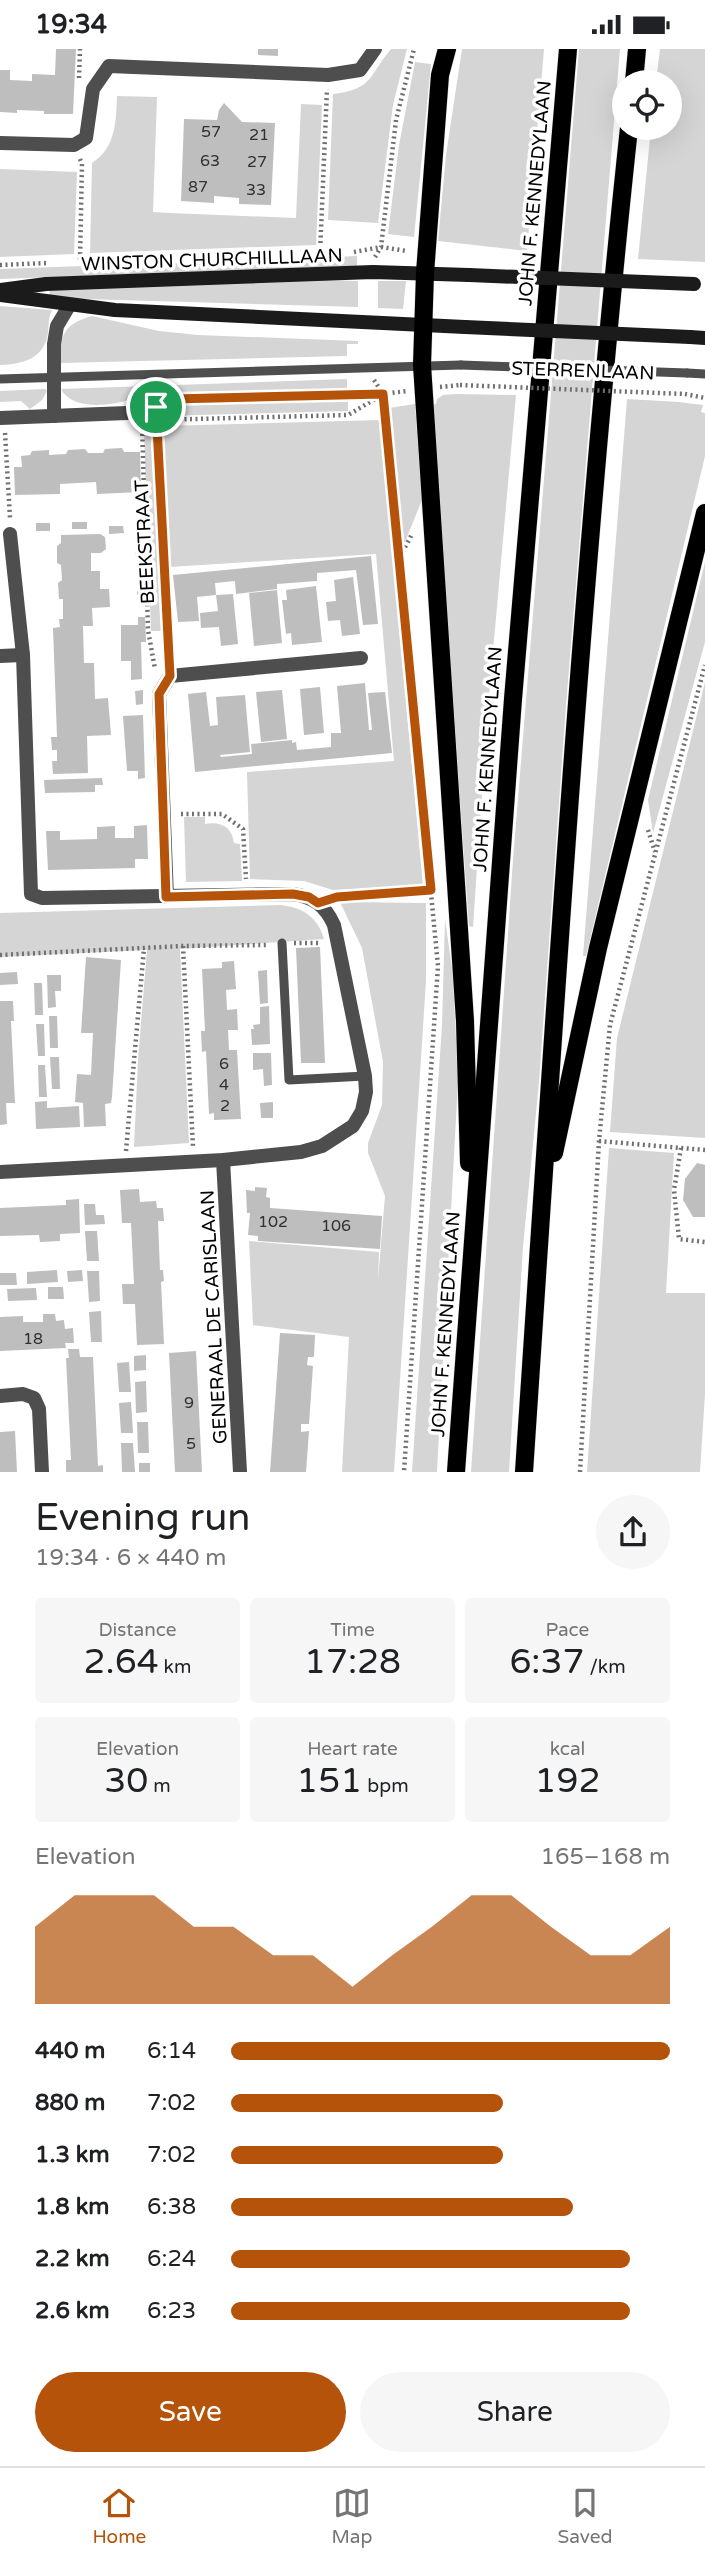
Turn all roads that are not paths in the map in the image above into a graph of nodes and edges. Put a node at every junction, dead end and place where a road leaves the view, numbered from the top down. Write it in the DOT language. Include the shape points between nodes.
graph roads {
  1 [pos="376,49"];
  2 [pos="447,49"];
  3 [pos="568,49"];
  4 [pos="637,49"];
  5 [pos="635,70"];
  6 [pos="628,140"];
  7 [pos="0,143"];
  8 [pos="425,273"];
  9 [pos="700,284"];
  10 [pos="0,293"];
  11 [pos="69,306"];
  12 [pos="423,325"];
  13 [pos="705,338"];
  14 [pos="422,365"];
  15 [pos="705,374"];
  16 [pos="55,377"];
  17 [pos="0,379"];
  18 [pos="134,412"];
  19 [pos="54,416"];
  20 [pos="2,418"];
  21 [pos="705,513"];
  22 [pos="10,534"];
  23 [pos="23,655"];
  24 [pos="0,656"];
  25 [pos="361,658"];
  26 [pos="166,897"];
  27 [pos="282,943"];
  28 [pos="365,1076"];
  29 [pos="223,1160"];
  30 [pos="0,1172"];
  31 [pos="542,1208"];
  32 [pos="473,1230"];
  33 [pos="0,1395"];
  34 [pos="42,1472"];
  35 [pos="240,1472"];
  36 [pos="456,1472"];
  37 [pos="524,1472"];
  1 -- 7 [label="street" via="360,70 328,75 109,66 93,89 86,138 74,145"];
  2 -- 8 [label="main road" via="440,75"];
  3 -- 32 [label="main road, JOHN F. KENNEDYLAAN"];
  4 -- 5 [label="main road"];
  6 -- 31 [label="main road" via="579,689"];
  8 -- 9 [label="main road, bridge"];
  8 -- 10 [label="main road, WINSTON CHURCHILLLAAN" via="46,284"];
  8 -- 12 [label="main road"];
  10 -- 11 [label="main road, WINSTON CHURCHILLLAAN"];
  11 -- 12 [label="main road, WINSTON CHURCHILLLAAN"];
  11 -- 16 [label="street" via="57,326"];
  12 -- 13 [label="main road, STERRENLAAN, bridge"];
  12 -- 14 [label="main road"];
  14 -- 15 [label="lane, STERRENLAAN, bridge"];
  14 -- 16 [label="lane"];
  14 -- 32 [label="main road" via="465,1021"];
  16 -- 17 [label="lane"];
  16 -- 19 [label="street"];
  18 -- 19 [label="street"];
  19 -- 20 [label="street"];
  21 -- 31 [label="main road" via="592,974"];
  22 -- 23 [label="street"];
  23 -- 24 [label="street"];
  23 -- 26 [label="street" via="31,894 42,898"];
  25 -- 26 [label="street" via="170,676 159,694"];
  26 -- 28 [label="street" via="293,894 318,903 328,912 339,943"];
  27 -- 28 [label="lane" via="289,1080"];
  28 -- 29 [label="street" via="362,1111 353,1126 338,1137 301,1152"];
  29 -- 30 [label="street"];
  29 -- 35 [label="street, GENERAAL DE CARISLAAN"];
  31 -- 37 [label="main road"];
  32 -- 36 [label="main road, JOHN F. KENNEDYLAAN"];
  33 -- 34 [label="street" via="34,1398 39,1409"];
}
